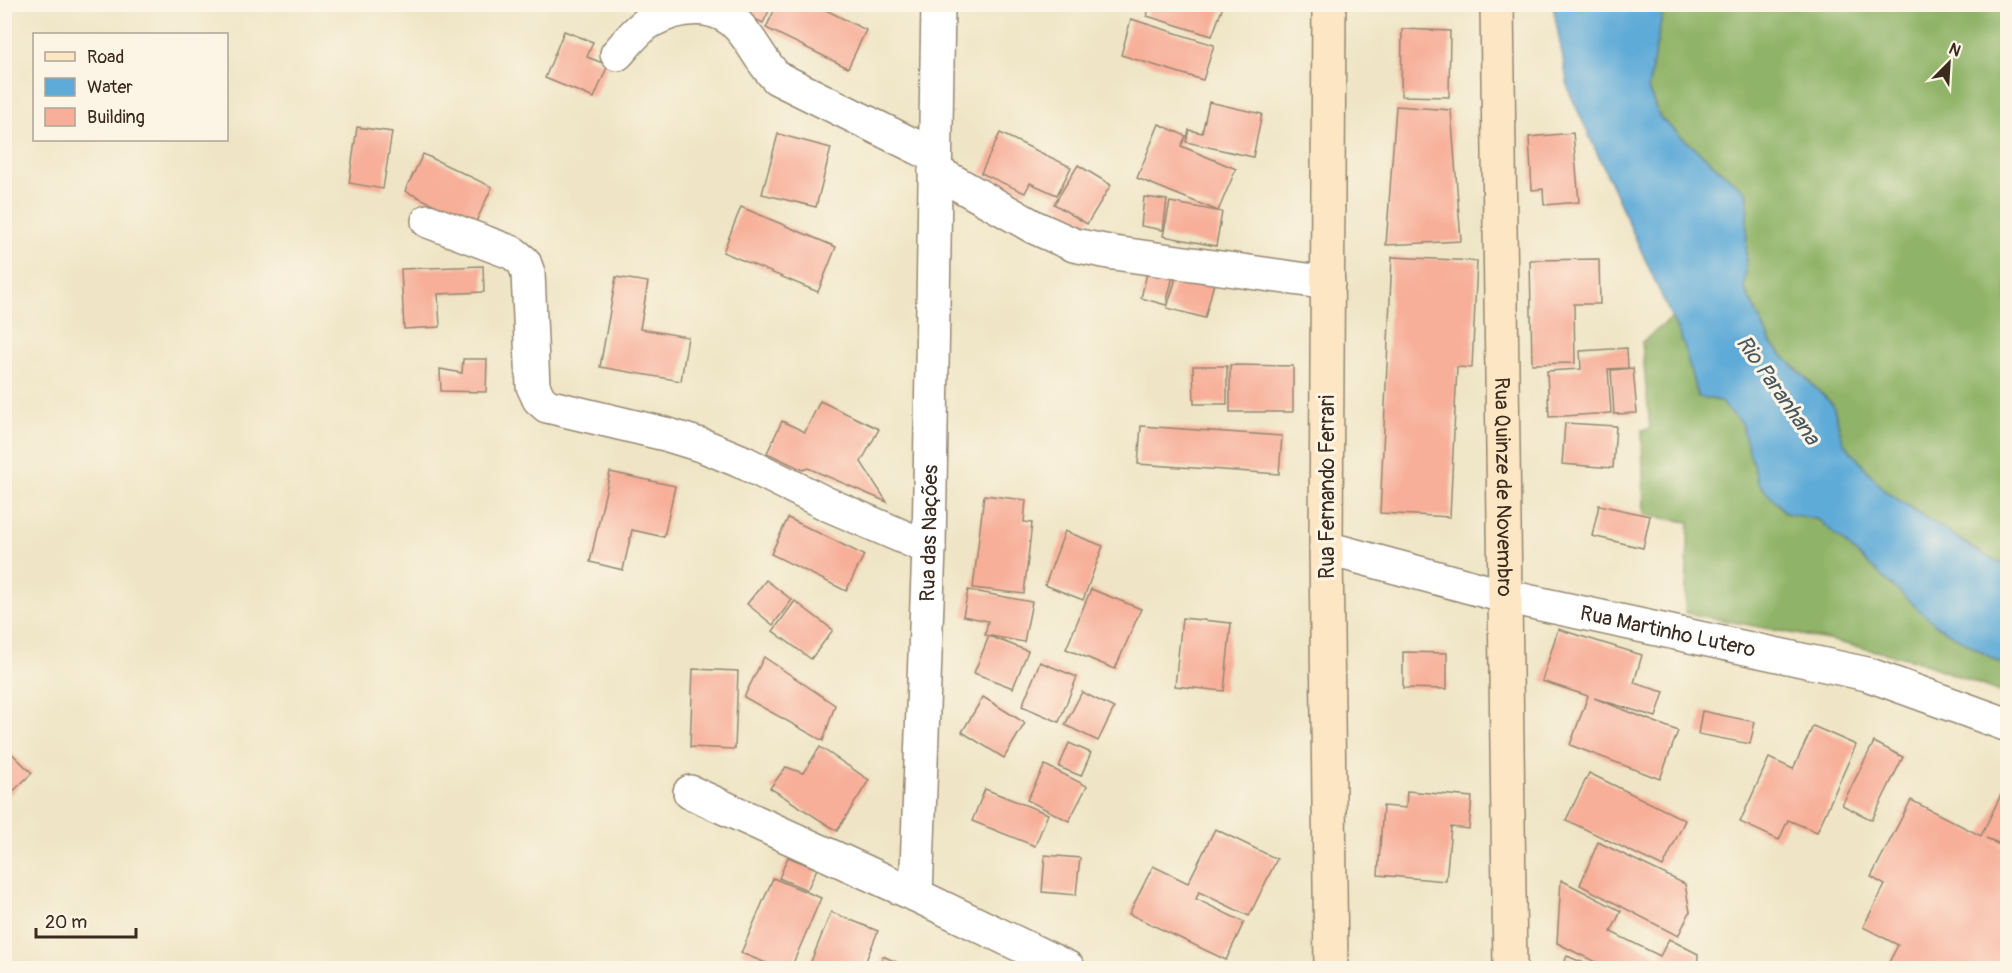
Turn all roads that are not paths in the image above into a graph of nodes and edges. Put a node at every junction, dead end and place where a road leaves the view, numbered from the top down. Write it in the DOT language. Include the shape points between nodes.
graph roads {
  1 [pos="938,4"];
  2 [pos="1329,4"];
  3 [pos="1497,4"];
  4 [pos="618,54"];
  5 [pos="935,163"];
  6 [pos="428,221"];
  7 [pos="1328,283"];
  8 [pos="928,548"];
  9 [pos="1326,548"];
  10 [pos="1504,596"];
  11 [pos="2007,725"];
  12 [pos="690,792"];
  13 [pos="916,895"];
  14 [pos="1068,969"];
  15 [pos="1331,969"];
  16 [pos="1510,969"];
  1 -- 5 [label="street, Rua das Nações"];
  2 -- 7 [label="main road, Rua Fernando Ferrari"];
  3 -- 10 [label="main road, Rua Quinze de Novembro"];
  4 -- 5 [label="street" via="650,21 687,8 708,8 725,14 740,27 777,78"];
  5 -- 7 [label="street" via="1034,227 1074,245"];
  5 -- 8 [label="street, Rua das Nações"];
  6 -- 8 [label="street" via="513,253 524,262 528,273 533,386 547,406 704,446"];
  7 -- 9 [label="main road, Rua Fernando Ferrari"];
  8 -- 13 [label="street, Rua das Nações"];
  9 -- 10 [label="street, Rua Martinho Lutero"];
  9 -- 15 [label="main road, Rua Fernando Ferrari"];
  10 -- 11 [label="street, Rua Martinho Lutero" via="1867,674"];
  10 -- 16 [label="main road, Rua Quinze de Novembro"];
  12 -- 13 [label="street"];
  13 -- 14 [label="street"];
}
